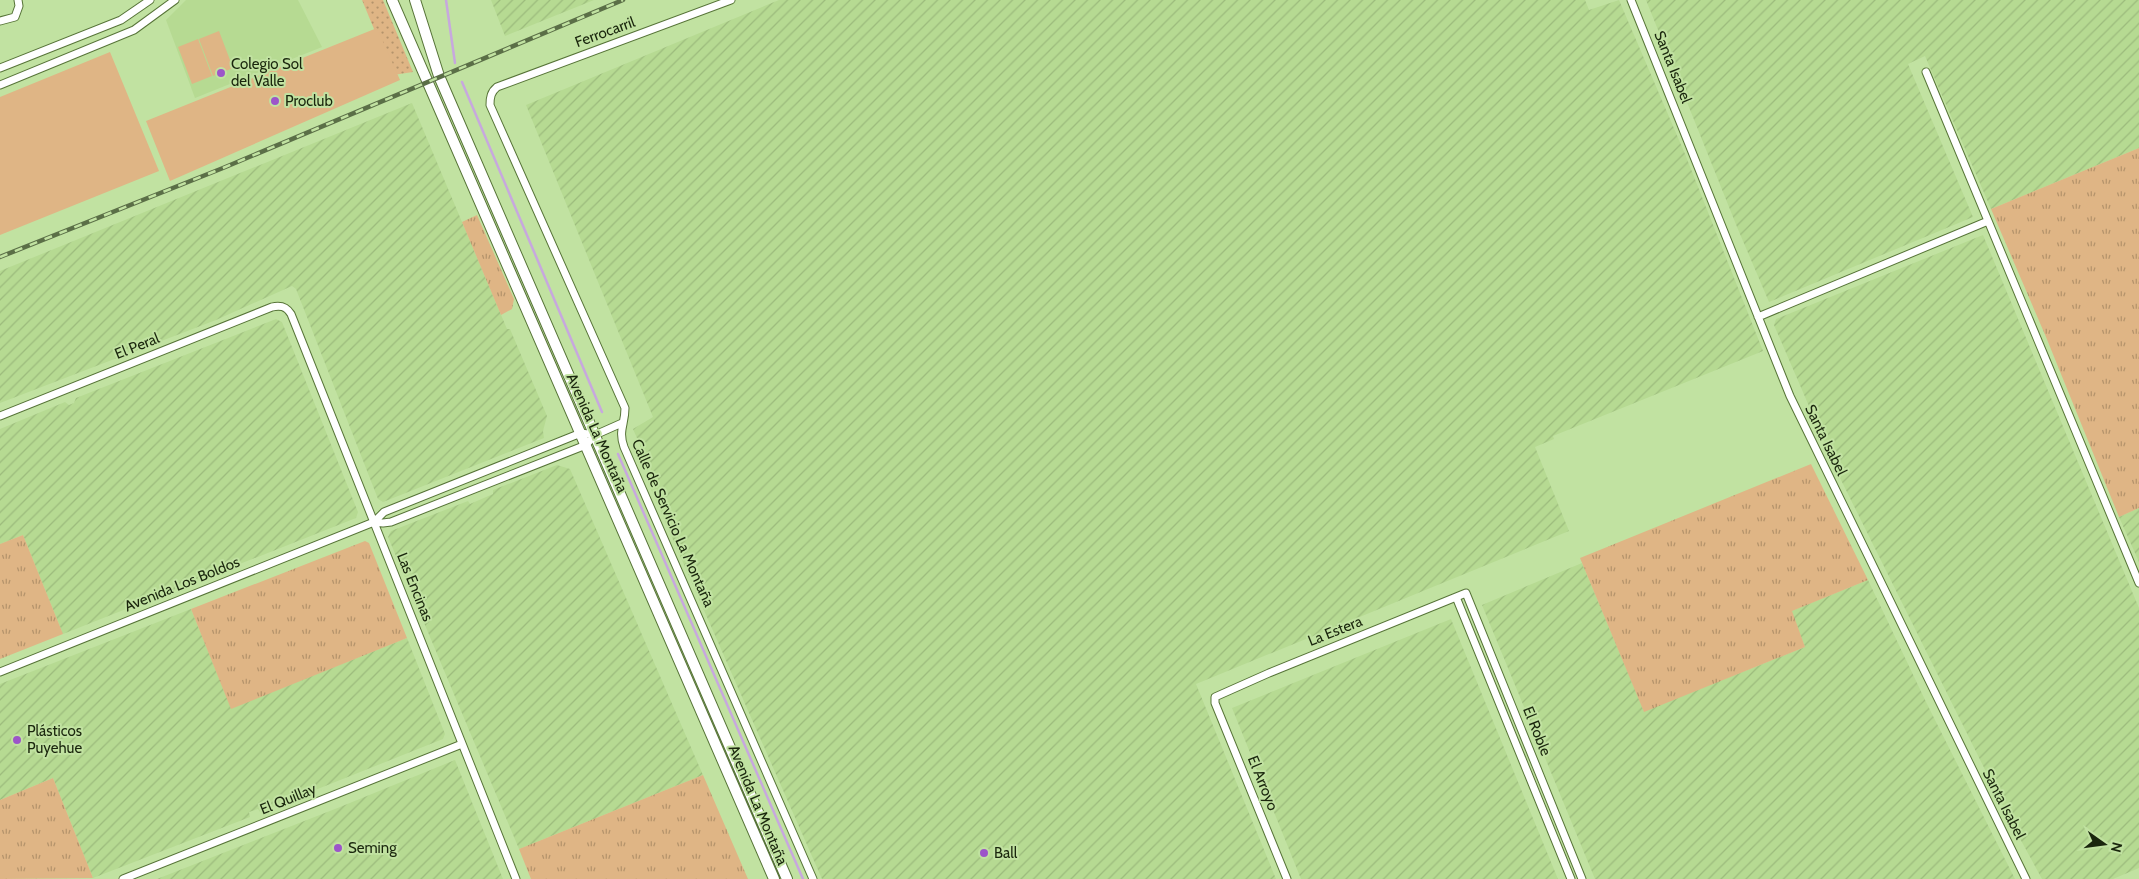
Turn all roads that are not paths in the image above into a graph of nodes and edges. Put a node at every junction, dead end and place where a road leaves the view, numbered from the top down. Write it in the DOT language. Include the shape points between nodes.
graph roads {
  1 [pos="18,0"];
  2 [pos="150,0"];
  3 [pos="175,0"];
  4 [pos="392,0"];
  5 [pos="415,0"];
  6 [pos="731,0"];
  7 [pos="1631,0"];
  8 [pos="0,22"];
  9 [pos="0,68"];
  10 [pos="1926,72"];
  11 [pos="0,85"];
  12 [pos="491,94"];
  13 [pos="1988,221"];
  14 [pos="285,307"];
  15 [pos="1758,317"];
  16 [pos="0,416"];
  17 [pos="622,423"];
  18 [pos="581,433"];
  19 [pos="595,435"];
  20 [pos="586,445"];
  21 [pos="374,522"];
  22 [pos="2139,583"];
  23 [pos="1466,593"];
  24 [pos="1456,597"];
  25 [pos="0,672"];
  26 [pos="1215,698"];
  27 [pos="462,744"];
  28 [pos="123,879"];
  29 [pos="516,879"];
  30 [pos="774,879"];
  31 [pos="787,879"];
  32 [pos="813,879"];
  33 [pos="1287,879"];
  34 [pos="1571,879"];
  35 [pos="1582,879"];
  36 [pos="2026,879"];
  1 -- 8 [label="street" via="15,17"];
  2 -- 9 [label="street" via="121,20"];
  3 -- 11 [label="street" via="134,30"];
  4 -- 18 [label="main road, Avenida La Montaña"];
  5 -- 19 [label="main road, Avenida La Montaña" via="439,76"];
  6 -- 12 [label="street, Ferrocarril" via="497,87"];
  7 -- 15 [label="street, Santa Isabel"];
  10 -- 13 [label="street"];
  12 -- 17 [label="street, Calle de Servicio La Montaña" via="492,108 625,408"];
  13 -- 15 [label="street"];
  13 -- 22 [label="street"];
  14 -- 16 [label="street, El Peral" via="272,307"];
  14 -- 21 [label="street, Las Encinas" via="291,314"];
  15 -- 36 [label="street, Santa Isabel" via="1805,428"];
  17 -- 19 [label="street, Avenida Los Boldos"];
  17 -- 32 [label="street, Calle de Servicio La Montaña" via="624,447"];
  18 -- 19 [label="street, Avenida Los Boldos"];
  18 -- 20 [label="main road, Avenida La Montaña"];
  18 -- 21 [label="street, Avenida Los Boldos" via="384,512"];
  19 -- 20 [label="street, Avenida Los Boldos"];
  19 -- 31 [label="main road, Avenida La Montaña"];
  20 -- 21 [label="street, Avenida Los Boldos" via="391,522"];
  20 -- 30 [label="main road, Avenida La Montaña"];
  21 -- 25 [label="street, Avenida Los Boldos"];
  21 -- 27 [label="street, Las Encinas"];
  23 -- 24 [label="street, La Estera"];
  23 -- 35 [label="street, El Roble"];
  24 -- 26 [label="street, La Estera" via="1261,676"];
  24 -- 34 [label="street, El Roble"];
  26 -- 33 [label="street, El Arroyo"];
  27 -- 28 [label="street, El Quillay"];
  27 -- 29 [label="street, Las Encinas"];
}
